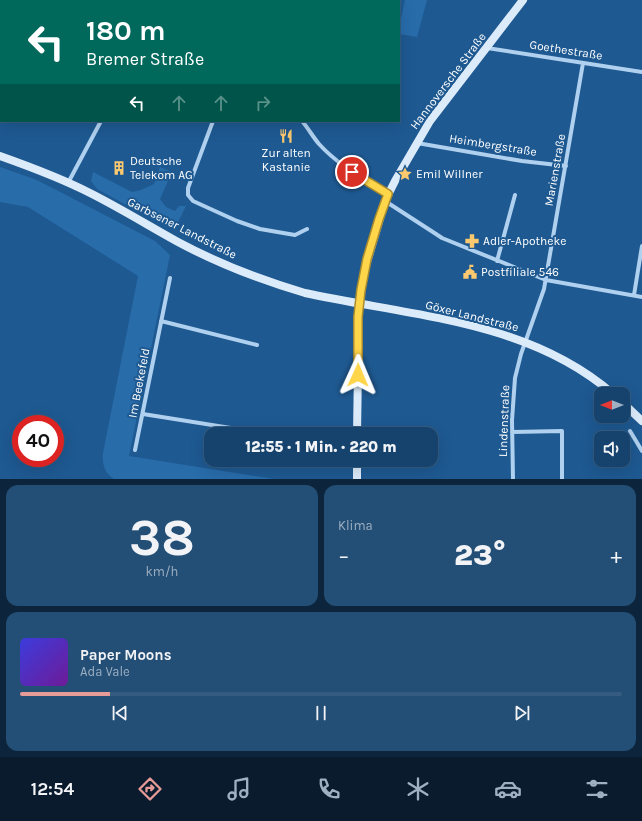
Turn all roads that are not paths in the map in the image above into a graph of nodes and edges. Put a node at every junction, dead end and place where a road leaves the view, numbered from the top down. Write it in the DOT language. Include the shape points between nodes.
graph roads {
  1 [pos="523,0"];
  2 [pos="487,48"];
  3 [pos="583,63"];
  4 [pos="642,72"];
  5 [pos="100,122"];
  6 [pos="213,122"];
  7 [pos="303,122"];
  8 [pos="417,143"];
  9 [pos="0,156"];
  10 [pos="566,166"];
  11 [pos="68,182"];
  12 [pos="516,195"];
  13 [pos="386,198"];
  14 [pos="307,229"];
  15 [pos="642,246"];
  16 [pos="497,261"];
  17 [pos="170,278"];
  18 [pos="546,280"];
  19 [pos="634,296"];
  20 [pos="642,297"];
  21 [pos="359,304"];
  22 [pos="161,321"];
  23 [pos="526,341"];
  24 [pos="256,345"];
  25 [pos="606,387"];
  26 [pos="630,410"];
  27 [pos="143,414"];
  28 [pos="642,421"];
  29 [pos="224,427"];
  30 [pos="357,427"];
  31 [pos="512,432"];
  32 [pos="630,432"];
  33 [pos="135,450"];
  34 [pos="642,451"];
  35 [pos="357,467"];
  36 [pos="357,479"];
  37 [pos="513,479"];
  38 [pos="562,479"];
  1 -- 2 [label="main road, Hannoversche Straße"];
  2 -- 3 [label="street, Goethestraße"];
  2 -- 8 [label="main road, Hannoversche Straße" via="435,114"];
  3 -- 4 [label="street, Goethestraße"];
  3 -- 10 [label="street, Marienstraße"];
  5 -- 11 [label="street"];
  6 -- 14 [label="street" via="188,188 188,195 193,201 237,222 260,229 295,235"];
  7 -- 13 [label="street" via="319,144 335,159"];
  8 -- 10 [label="street, Heimbergstraße"];
  8 -- 13 [label="main road, Hannoversche Straße"];
  9 -- 11 [label="main road, Garbsener Landstraße"];
  10 -- 18 [label="street, Marienstraße"];
  11 -- 21 [label="main road, Garbsener Landstraße" via="179,242 240,271 305,293"];
  12 -- 16 [label="street"];
  13 -- 16 [label="street" via="442,238"];
  13 -- 21 [label="main road, Hannoversche Straße" via="365,268"];
  15 -- 19 [label="street"];
  16 -- 18 [label="street"];
  17 -- 22 [label="street, Im Beekefeld"];
  18 -- 19 [label="street"];
  18 -- 23 [label="street, Marienstraße"];
  19 -- 20 [label="street"];
  21 -- 23 [label="main road, Göxer Landstraße" via="467,324"];
  21 -- 30 [label="main road, Hannoversche Straße"];
  22 -- 24 [label="street"];
  22 -- 27 [label="street, Im Beekefeld"];
  23 -- 25 [label="main road, Göxer Landstraße" via="561,358"];
  23 -- 31 [label="street, Lindenstraße" via="515,378"];
  26 -- 28 [label="main road"];
  27 -- 29 [label="street"];
  27 -- 33 [label="street, Im Beekefeld"];
  31 -- 37 [label="street, Lindenstraße"];
  31 -- 38 [label="street" via="562,431"];
  32 -- 34 [label="street"];
  35 -- 36 [label="main road"];
}
